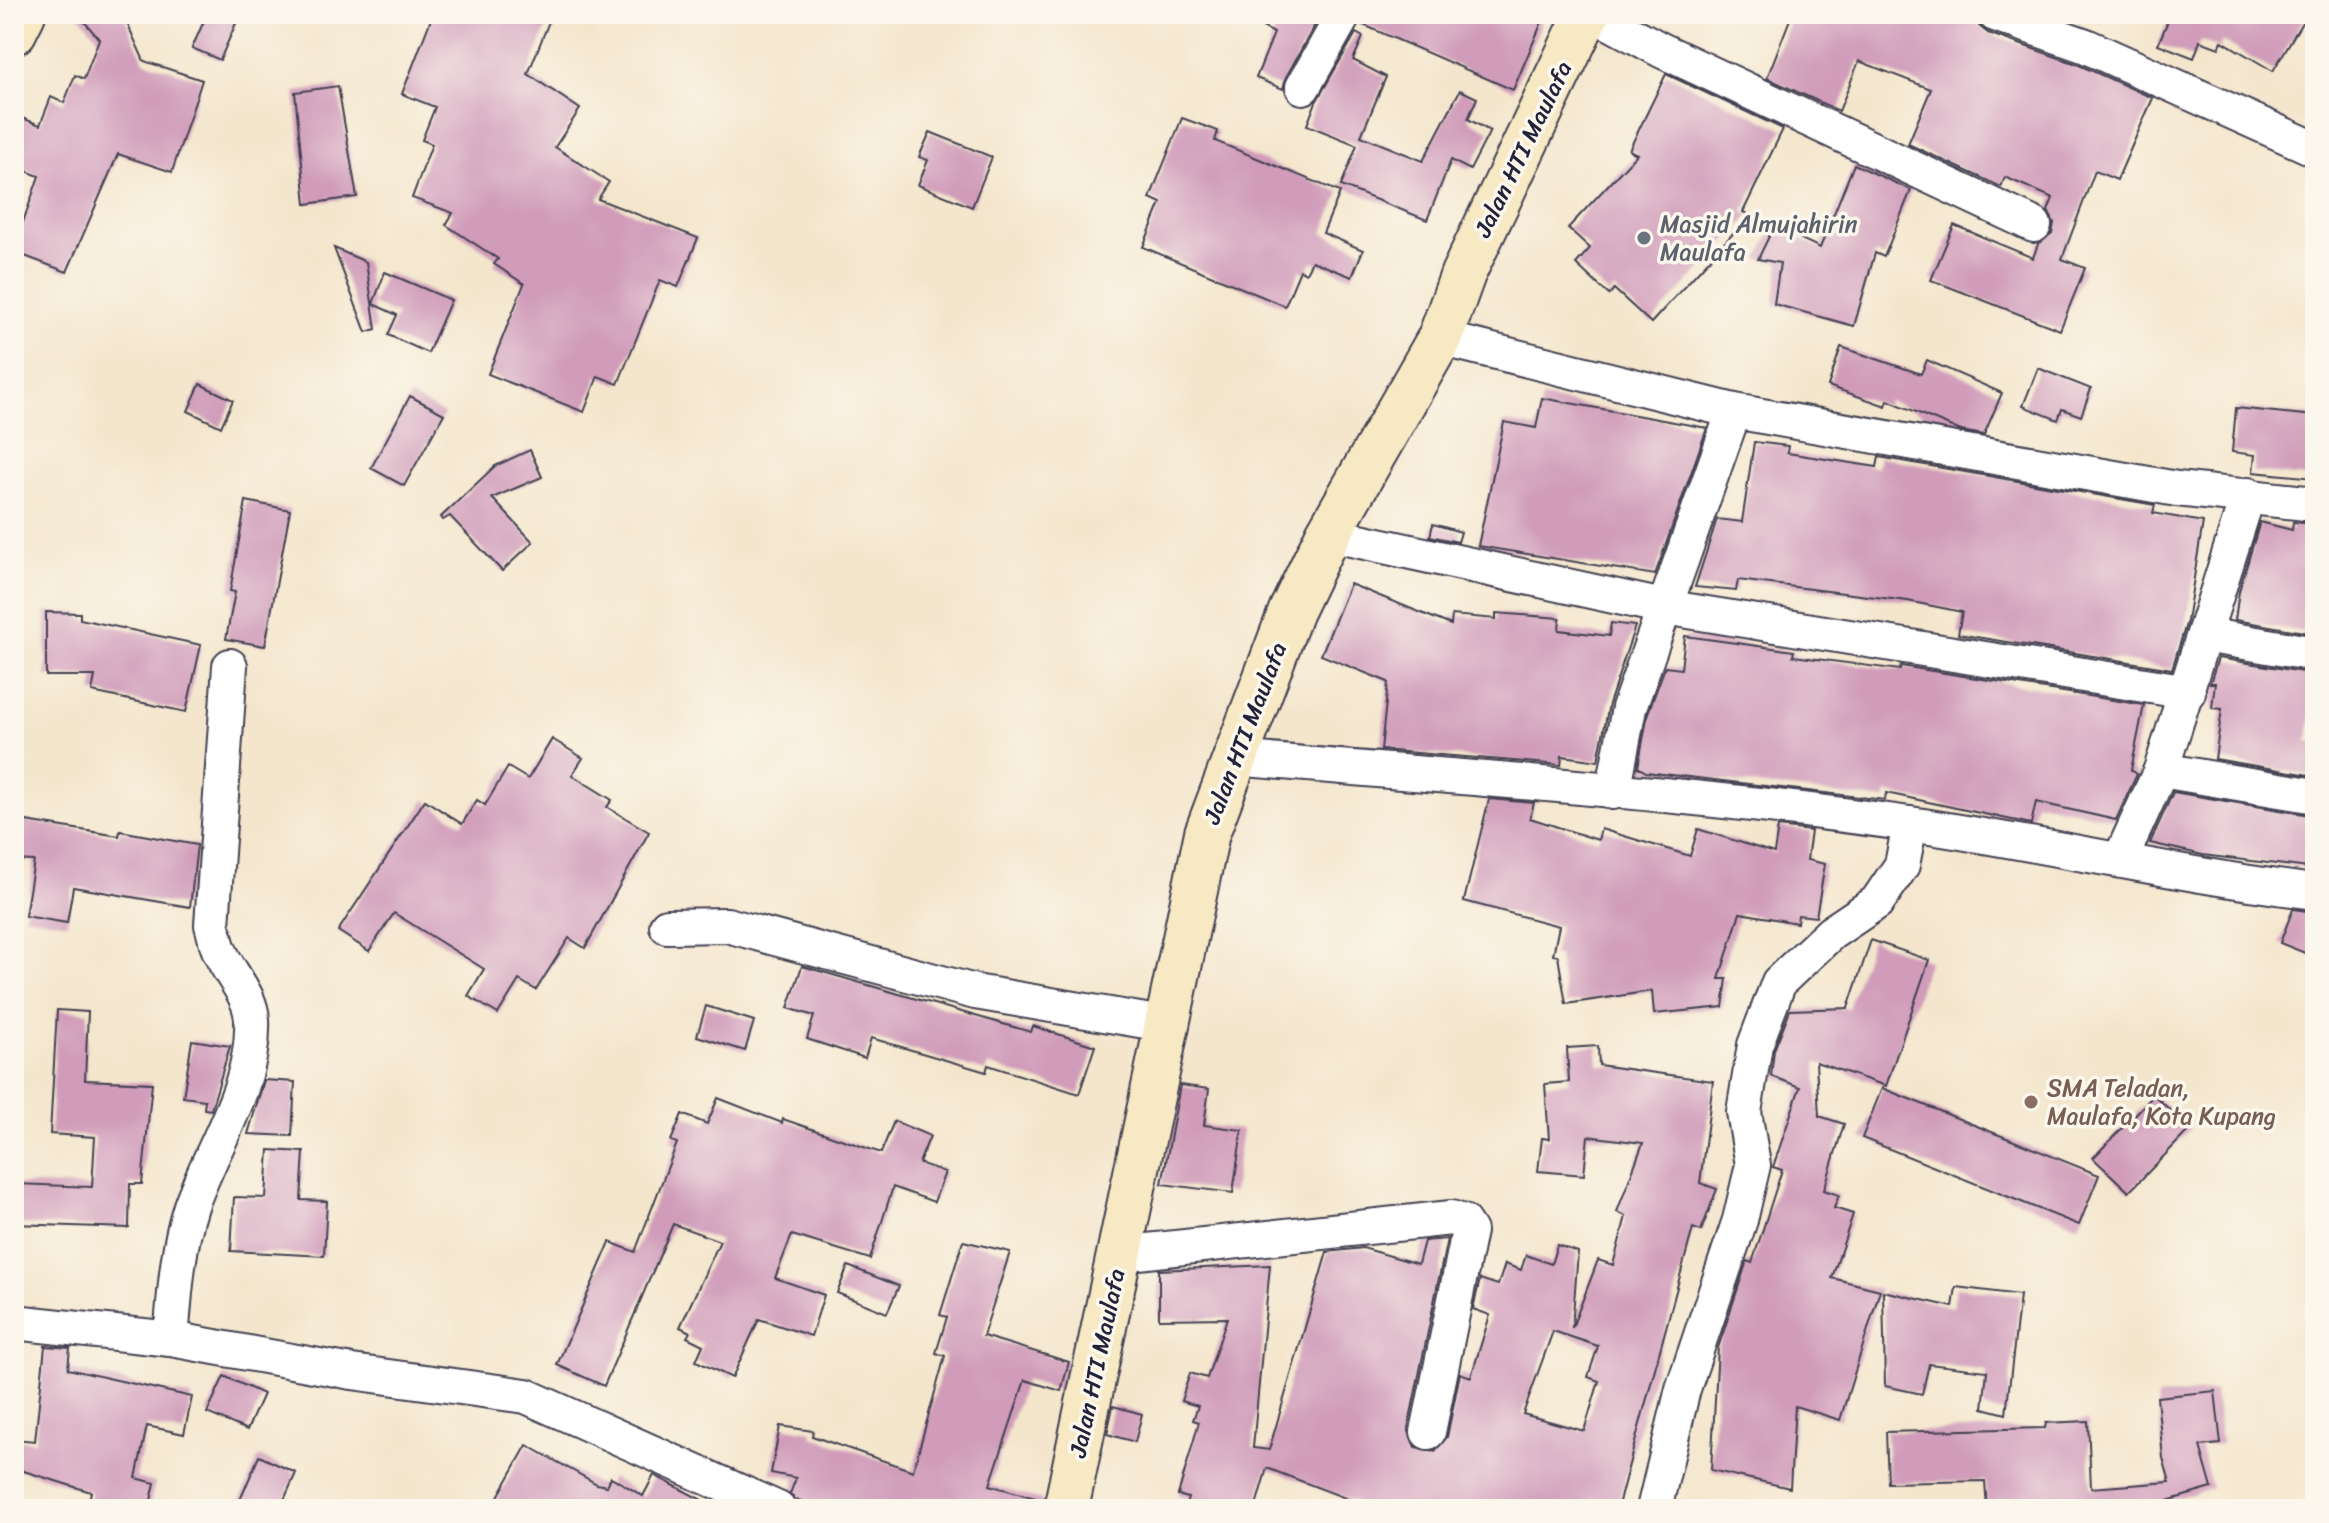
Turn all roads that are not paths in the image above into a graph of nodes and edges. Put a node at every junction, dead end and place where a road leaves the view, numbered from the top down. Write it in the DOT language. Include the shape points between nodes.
graph roads {
  1 [pos="23,14"];
  2 [pos="1344,14"];
  3 [pos="1587,14"];
  4 [pos="1594,14"];
  5 [pos="1995,14"];
  6 [pos="14,32"];
  7 [pos="1303,87"];
  8 [pos="2315,149"];
  9 [pos="2034,225"];
  10 [pos="1440,338"];
  11 [pos="1734,411"];
  12 [pos="2248,495"];
  13 [pos="2315,504"];
  14 [pos="1328,534"];
  15 [pos="1664,607"];
  16 [pos="2204,635"];
  17 [pos="2315,654"];
  18 [pos="230,666"];
  19 [pos="2188,692"];
  20 [pos="1236,758"];
  21 [pos="2161,770"];
  22 [pos="1613,792"];
  23 [pos="2315,796"];
  24 [pos="1910,824"];
  25 [pos="2120,860"];
  26 [pos="2315,892"];
  27 [pos="667,926"];
  28 [pos="1169,1025"];
  29 [pos="1120,1254"];
  30 [pos="14,1322"];
  31 [pos="171,1339"];
  32 [pos="1428,1432"];
  33 [pos="778,1509"];
  34 [pos="1066,1509"];
  35 [pos="1654,1509"];
  1 -- 6 [label="street"];
  2 -- 7 [label="street"];
  3 -- 10 [label="street, Jalan HTI Maulafa" via="1463,274"];
  4 -- 9 [label="street"];
  5 -- 8 [label="street" via="2086,46"];
  10 -- 11 [label="street"];
  10 -- 14 [label="street, Jalan HTI Maulafa"];
  11 -- 12 [label="street" via="2177,489"];
  11 -- 15 [label="street"];
  12 -- 13 [label="street"];
  12 -- 16 [label="street"];
  14 -- 15 [label="street"];
  14 -- 20 [label="street, Jalan HTI Maulafa" via="1291,611"];
  15 -- 19 [label="street"];
  15 -- 22 [label="street" via="1629,708"];
  16 -- 17 [label="street"];
  16 -- 19 [label="street"];
  18 -- 31 [label="street" via="212,925 219,951 244,993 252,1018 251,1043 234,1108 191,1206 176,1268"];
  19 -- 21 [label="street"];
  20 -- 22 [label="street"];
  20 -- 28 [label="street, Jalan HTI Maulafa" via="1207,833"];
  21 -- 23 [label="street"];
  21 -- 25 [label="street"];
  22 -- 24 [label="street"];
  24 -- 25 [label="street"];
  24 -- 35 [label="street" via="1902,865 1877,902 1831,933 1779,982 1755,1045 1744,1112 1753,1165 1683,1389"];
  25 -- 26 [label="street"];
  27 -- 28 [label="street" via="727,925 975,992"];
  28 -- 29 [label="street, Jalan HTI Maulafa"];
  29 -- 32 [label="street" via="1451,1218 1463,1222 1469,1231"];
  29 -- 34 [label="street, Jalan HTI Maulafa"];
  30 -- 31 [label="street"];
  31 -- 33 [label="street" via="526,1396"];
}
